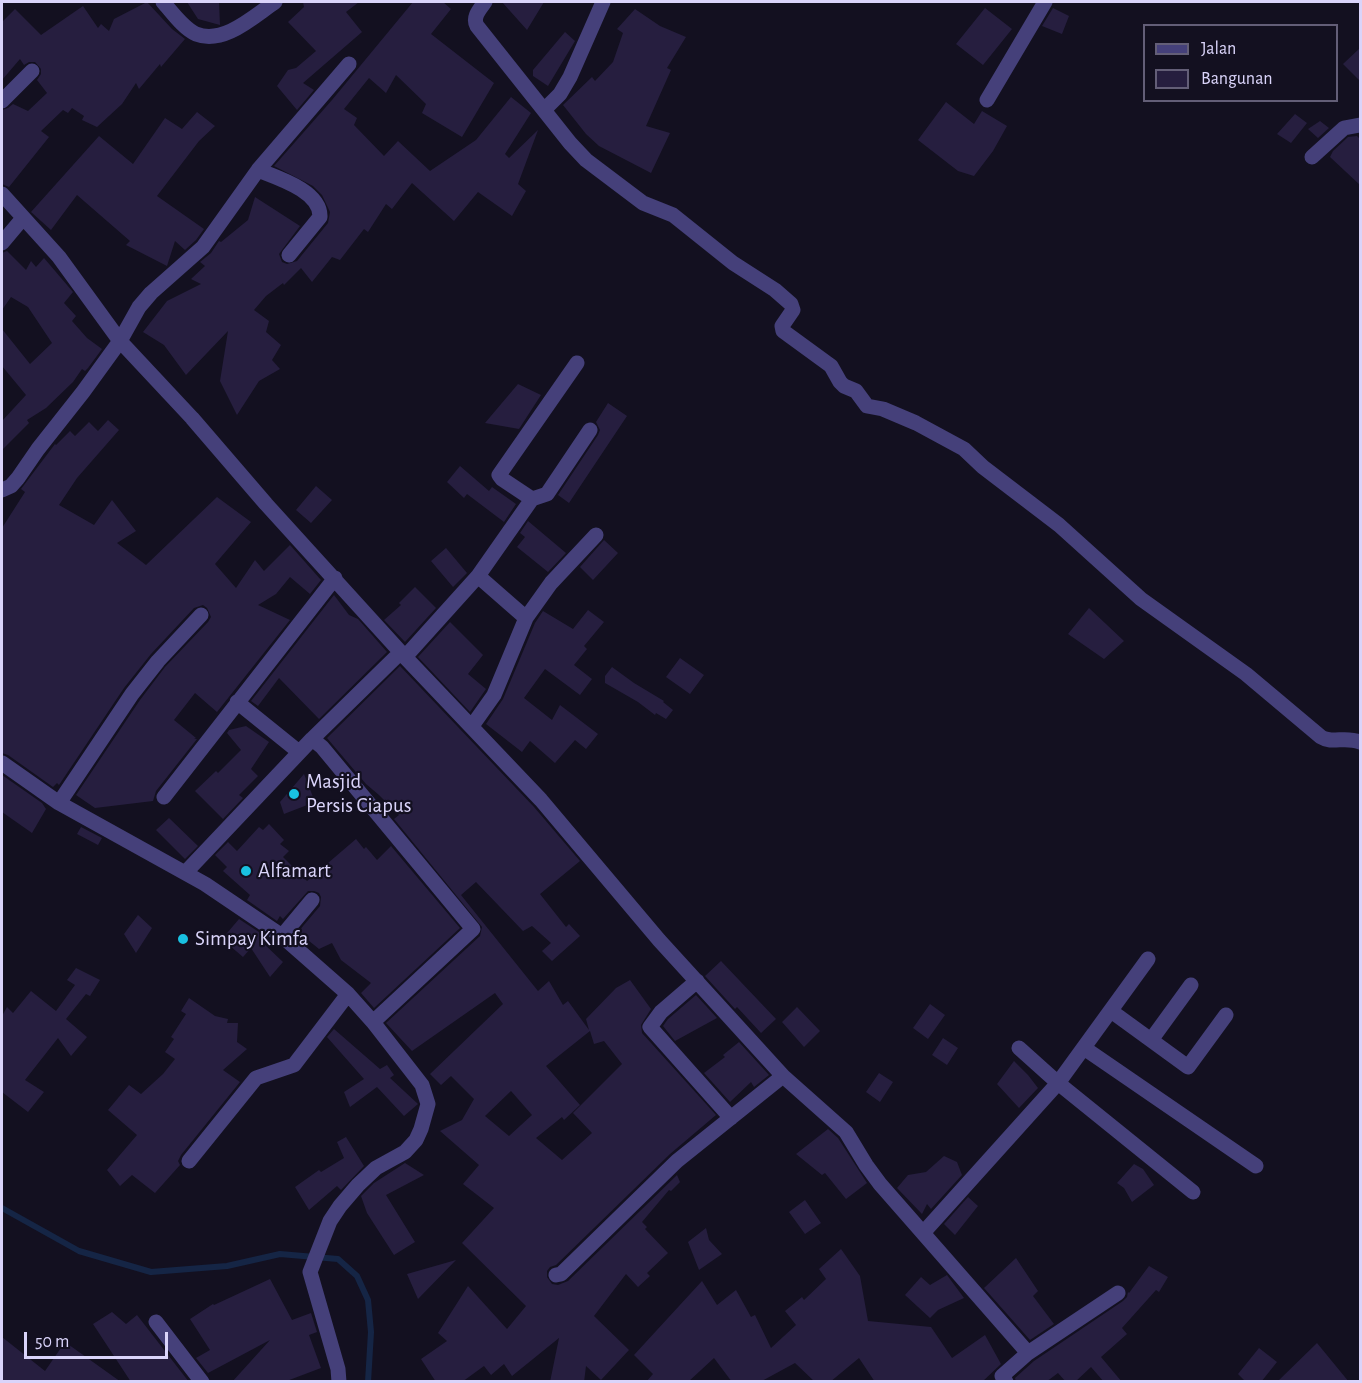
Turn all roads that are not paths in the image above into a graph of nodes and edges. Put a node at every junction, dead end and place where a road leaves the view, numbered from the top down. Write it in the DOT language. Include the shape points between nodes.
graph roads {
  1 [pos="163,2"];
  2 [pos="275,2"];
  3 [pos="485,2"];
  4 [pos="603,2"];
  5 [pos="1045,2"];
  6 [pos="349,64"];
  7 [pos="32,70"];
  8 [pos="987,100"];
  9 [pos="2,101"];
  10 [pos="544,110"];
  11 [pos="1360,125"];
  12 [pos="1312,157"];
  13 [pos="258,170"];
  14 [pos="2,194"];
  15 [pos="24,218"];
  16 [pos="2,243"];
  17 [pos="289,255"];
  18 [pos="120,341"];
  19 [pos="577,363"];
  20 [pos="590,430"];
  21 [pos="2,490"];
  22 [pos="532,499"];
  23 [pos="596,535"];
  24 [pos="478,576"];
  25 [pos="335,578"];
  26 [pos="201,615"];
  27 [pos="526,618"];
  28 [pos="403,654"];
  29 [pos="237,702"];
  30 [pos="472,726"];
  31 [pos="312,739"];
  32 [pos="1360,742"];
  33 [pos="299,752"];
  34 [pos="2,763"];
  35 [pos="164,797"];
  36 [pos="59,803"];
  37 [pos="186,872"];
  38 [pos="312,900"];
  39 [pos="282,936"];
  40 [pos="1148,959"];
  41 [pos="697,981"];
  42 [pos="1191,985"];
  43 [pos="348,993"];
  44 [pos="1110,1011"];
  45 [pos="1226,1014"];
  46 [pos="373,1022"];
  47 [pos="1151,1040"];
  48 [pos="1019,1048"];
  49 [pos="1083,1048"];
  50 [pos="783,1076"];
  51 [pos="1058,1083"];
  52 [pos="730,1118"];
  53 [pos="189,1161"];
  54 [pos="1256,1166"];
  55 [pos="1193,1192"];
  56 [pos="923,1233"];
  57 [pos="556,1275"];
  58 [pos="1118,1293"];
  59 [pos="156,1322"];
  60 [pos="1028,1353"];
  61 [pos="1002,1380"];
  62 [pos="201,1382"];
  63 [pos="339,1382"];
  1 -- 2 [label="street" via="196,34 212,36 231,32"];
  3 -- 10 [label="street" via="476,17 477,26"];
  4 -- 10 [label="street" via="570,77"];
  5 -- 8 [label="street"];
  6 -- 13 [label="street"];
  7 -- 9 [label="street"];
  10 -- 32 [label="street" via="570,143 596,167 643,203 673,215 791,304 793,310 782,326 783,331 831,366 840,382 856,391 867,406 916,423 964,449 1059,525 1141,599 1246,674 1325,740 1343,738"];
  11 -- 12 [label="street" via="1344,128"];
  13 -- 17 [label="street" via="297,186 320,211 320,217"];
  13 -- 18 [label="street" via="202,248 151,293"];
  14 -- 15 [label="street"];
  15 -- 16 [label="street"];
  15 -- 18 [label="street" via="59,257"];
  18 -- 21 [label="street" via="18,478"];
  18 -- 25 [label="street"];
  19 -- 22 [label="street" via="500,475"];
  20 -- 22 [label="street" via="547,494"];
  22 -- 24 [label="street"];
  23 -- 27 [label="street" via="551,583"];
  24 -- 27 [label="street"];
  24 -- 28 [label="street"];
  25 -- 28 [label="street"];
  25 -- 29 [label="street"];
  26 -- 36 [label="street" via="132,694"];
  27 -- 30 [label="street" via="494,695"];
  28 -- 30 [label="street"];
  28 -- 31 [label="street"];
  29 -- 33 [label="street"];
  29 -- 35 [label="street"];
  30 -- 41 [label="street"];
  31 -- 33 [label="street"];
  31 -- 46 [label="street" via="348,776 473,929"];
  33 -- 37 [label="street"];
  34 -- 36 [label="street"];
  36 -- 37 [label="street"];
  37 -- 39 [label="street"];
  38 -- 39 [label="street"];
  39 -- 43 [label="street"];
  40 -- 44 [label="street"];
  41 -- 50 [label="street"];
  41 -- 52 [label="street" via="650,1027"];
  42 -- 47 [label="street"];
  43 -- 46 [label="street"];
  43 -- 53 [label="street" via="296,1062 253,1080"];
  44 -- 47 [label="street"];
  44 -- 49 [label="street"];
  45 -- 47 [label="street" via="1188,1067"];
  46 -- 63 [label="street" via="422,1084 428,1104 416,1140 405,1152 376,1168 330,1221 310,1272"];
  48 -- 51 [label="street"];
  49 -- 51 [label="street"];
  49 -- 54 [label="street"];
  50 -- 52 [label="street"];
  50 -- 56 [label="street" via="846,1132 876,1178"];
  51 -- 55 [label="street"];
  51 -- 56 [label="street"];
  52 -- 57 [label="street" via="677,1161"];
  56 -- 60 [label="street"];
  58 -- 60 [label="street"];
  59 -- 62 [label="street"];
  60 -- 61 [label="street"];
}
